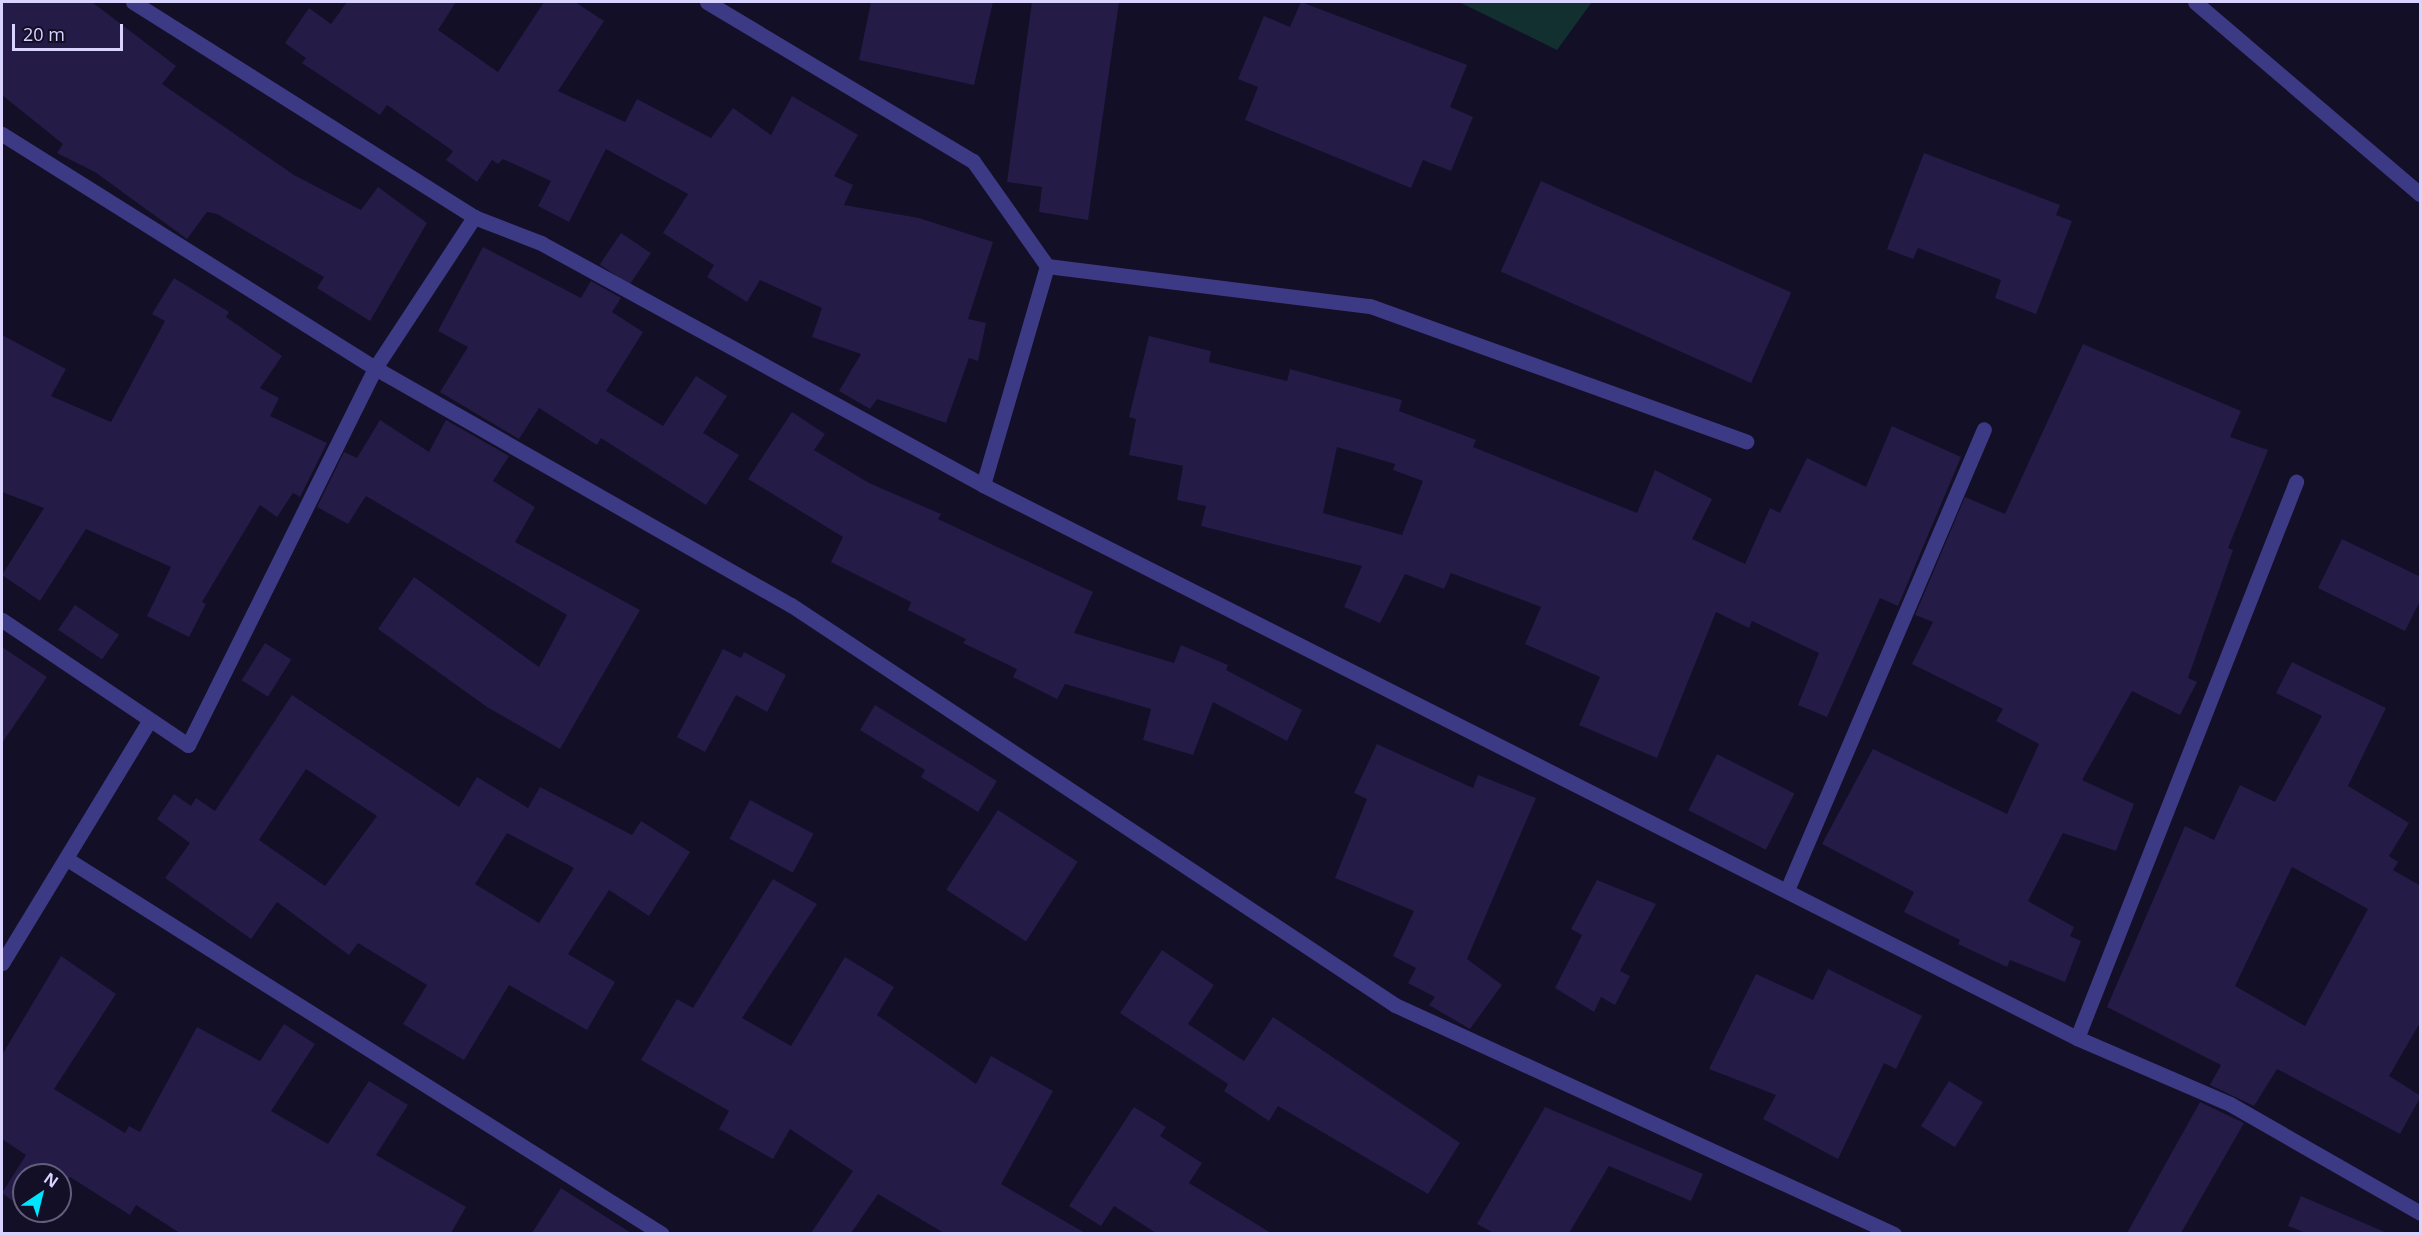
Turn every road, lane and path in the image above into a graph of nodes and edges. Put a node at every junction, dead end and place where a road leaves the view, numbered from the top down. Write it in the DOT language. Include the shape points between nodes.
graph roads {
  1 [pos="133,2"];
  2 [pos="707,2"];
  3 [pos="2195,2"];
  4 [pos="2,134"];
  5 [pos="2421,194"];
  6 [pos="474,217"];
  7 [pos="1047,266"];
  8 [pos="375,368"];
  9 [pos="1984,429"];
  10 [pos="1746,441"];
  11 [pos="2296,482"];
  12 [pos="983,485"];
  13 [pos="2,620"];
  14 [pos="149,721"];
  15 [pos="67,859"];
  16 [pos="1788,890"];
  17 [pos="2,963"];
  18 [pos="2077,1038"];
  19 [pos="2421,1213"];
  20 [pos="662,1233"];
  21 [pos="1894,1233"];
  1 -- 6 [label="street"];
  2 -- 7 [label="street" via="973,161"];
  3 -- 5 [label="street"];
  4 -- 8 [label="street"];
  6 -- 8 [label="street"];
  6 -- 12 [label="street" via="541,243"];
  7 -- 10 [label="street" via="1370,306"];
  7 -- 12 [label="street"];
  8 -- 14 [label="street" via="188,745"];
  8 -- 21 [label="street" via="791,605 1395,1005"];
  9 -- 16 [label="street"];
  11 -- 18 [label="street"];
  12 -- 16 [label="street"];
  13 -- 14 [label="street"];
  14 -- 15 [label="street"];
  15 -- 17 [label="street"];
  15 -- 20 [label="street"];
  16 -- 18 [label="street"];
  18 -- 19 [label="street" via="2230,1104"];
}
